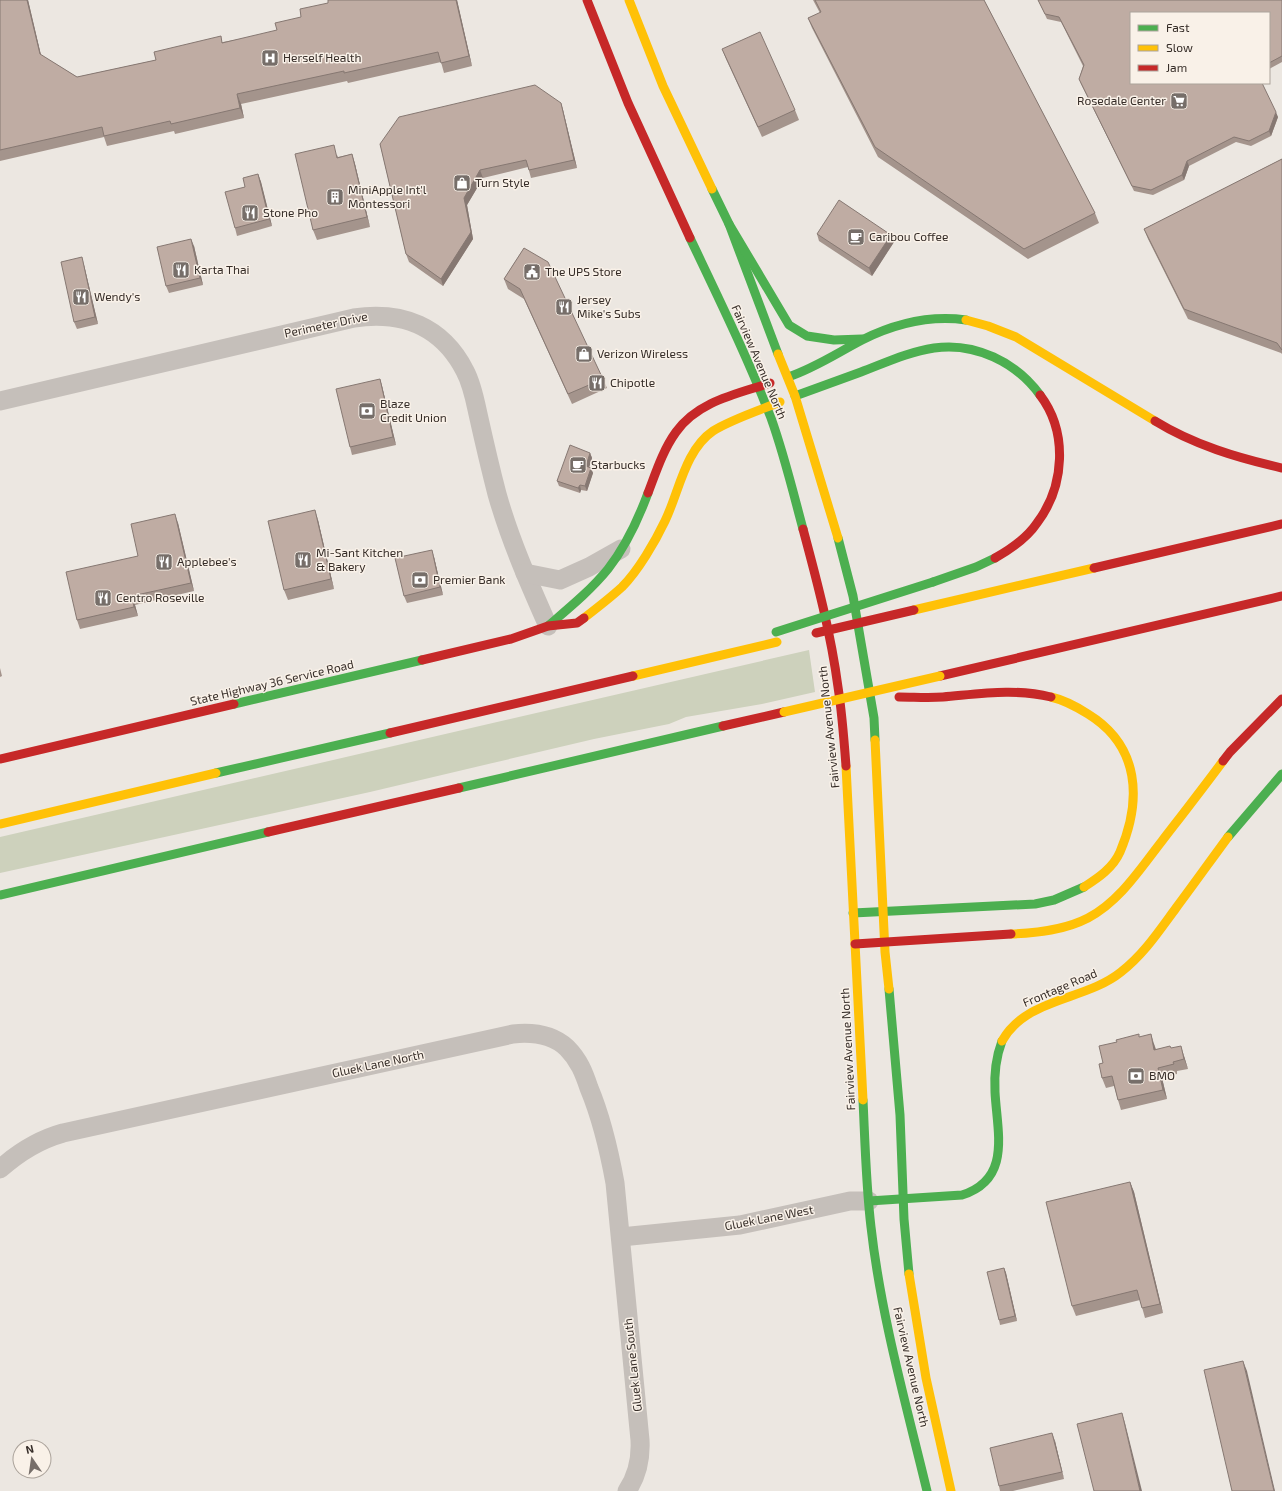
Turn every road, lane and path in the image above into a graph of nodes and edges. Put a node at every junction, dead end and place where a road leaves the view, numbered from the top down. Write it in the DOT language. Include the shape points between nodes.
graph roads {
  1 [pos="587,0"];
  2 [pos="629,0"];
  3 [pos="729,224"];
  4 [pos="865,339"];
  5 [pos="788,377"];
  6 [pos="758,388"];
  7 [pos="795,396"];
  8 [pos="0,401"];
  9 [pos="767,407"];
  10 [pos="1282,468"];
  11 [pos="1282,524"];
  12 [pos="621,549"];
  13 [pos="525,573"];
  14 [pos="1282,596"];
  15 [pos="548,626"];
  16 [pos="808,635"];
  17 [pos="781,642"];
  18 [pos="646,673"];
  19 [pos="869,692"];
  20 [pos="1282,699"];
  21 [pos="0,759"];
  22 [pos="1282,774"];
  23 [pos="0,824"];
  24 [pos="0,895"];
  25 [pos="884,912"];
  26 [pos="853,913"];
  27 [pos="884,941"];
  28 [pos="855,944"];
  29 [pos="0,1168"];
  30 [pos="903,1198"];
  31 [pos="869,1201"];
  32 [pos="621,1237"];
  33 [pos="627,1491"];
  34 [pos="927,1491"];
  35 [pos="951,1491"];
  1 -- 6 [label="main road, Fairview Avenue North" via="634,116"];
  2 -- 3 [label="main road, Fairview Avenue North" via="663,86"];
  3 -- 4 [label="main road" via="789,325 807,336 834,340"];
  3 -- 5 [label="main road, Fairview Avenue North"];
  4 -- 5 [label="main road" via="816,366"];
  4 -- 10 [label="main road" via="923,319 946,318 991,326 1016,337 1163,426 1201,444 1240,458"];
  5 -- 6 [label="main road"];
  5 -- 7 [label="main road, Fairview Avenue North"];
  6 -- 9 [label="main road, Fairview Avenue North"];
  6 -- 12 [label="main road" via="731,395 705,407 683,423 668,446 640,515"];
  7 -- 9 [label="main road"];
  7 -- 18 [label="main road, bridge" via="889,360 943,347 964,348 1002,360 1020,372 1036,388 1048,406 1058,431 1058,474 1048,507 1036,525 1018,542 998,557 972,569"];
  7 -- 25 [label="main road, Fairview Avenue North" via="853,596 872,707"];
  8 -- 13 [label="street, Perimeter Drive" via="354,318 379,315 410,321 443,341 466,372 497,494 510,537"];
  9 -- 15 [label="main road" via="713,431 693,452 665,521 645,557 623,586 577,623"];
  9 -- 26 [label="main road, Fairview Avenue North" via="787,469 816,577 836,673 845,745"];
  11 -- 16 [label="main road, bridge"];
  12 -- 13 [label="street" via="590,567 560,580"];
  12 -- 15 [label="main road" via="603,575"];
  13 -- 15 [label="street, Perimeter Drive"];
  14 -- 19 [label="main road, bridge"];
  15 -- 21 [label="main road, State Highway 36 Service Road" via="511,639"];
  17 -- 18 [label="main road"];
  18 -- 23 [label="main road"];
  19 -- 24 [label="main road, bridge"];
  19 -- 25 [label="main road" via="899,697 1008,693 1054,697 1074,705 1106,727 1121,744 1135,786 1134,808 1116,858 1094,880 1078,890 1046,902"];
  20 -- 27 [label="main road" via="1230,752 1130,883 1100,911 1082,922 1062,929 1036,933"];
  22 -- 30 [label="main road, Frontage Road" via="1230,833 1136,960 1100,985 1036,1009 1021,1018 1009,1030 996,1060 998,1158 993,1171 985,1181 975,1190 963,1195"];
  25 -- 26 [label="main road"];
  25 -- 27 [label="main road, Fairview Avenue North"];
  26 -- 28 [label="main road, Fairview Avenue North"];
  27 -- 28 [label="main road"];
  27 -- 30 [label="main road, Fairview Avenue North" via="896,1068"];
  28 -- 31 [label="main road, Fairview Avenue North"];
  29 -- 32 [label="street, Gluek Lane North" via="32,1145 63,1133 527,1032 555,1040 566,1048 582,1068 607,1143 615,1183"];
  30 -- 31 [label="main road, Frontage Road"];
  30 -- 35 [label="main road, Fairview Avenue North" via="908,1265 920,1342"];
  31 -- 32 [label="street, Gluek Lane West" via="850,1202 740,1226"];
  31 -- 34 [label="main road, Fairview Avenue North" via="881,1290"];
  32 -- 33 [label="street, Gluek Lane South" via="641,1451 638,1468"];
}
